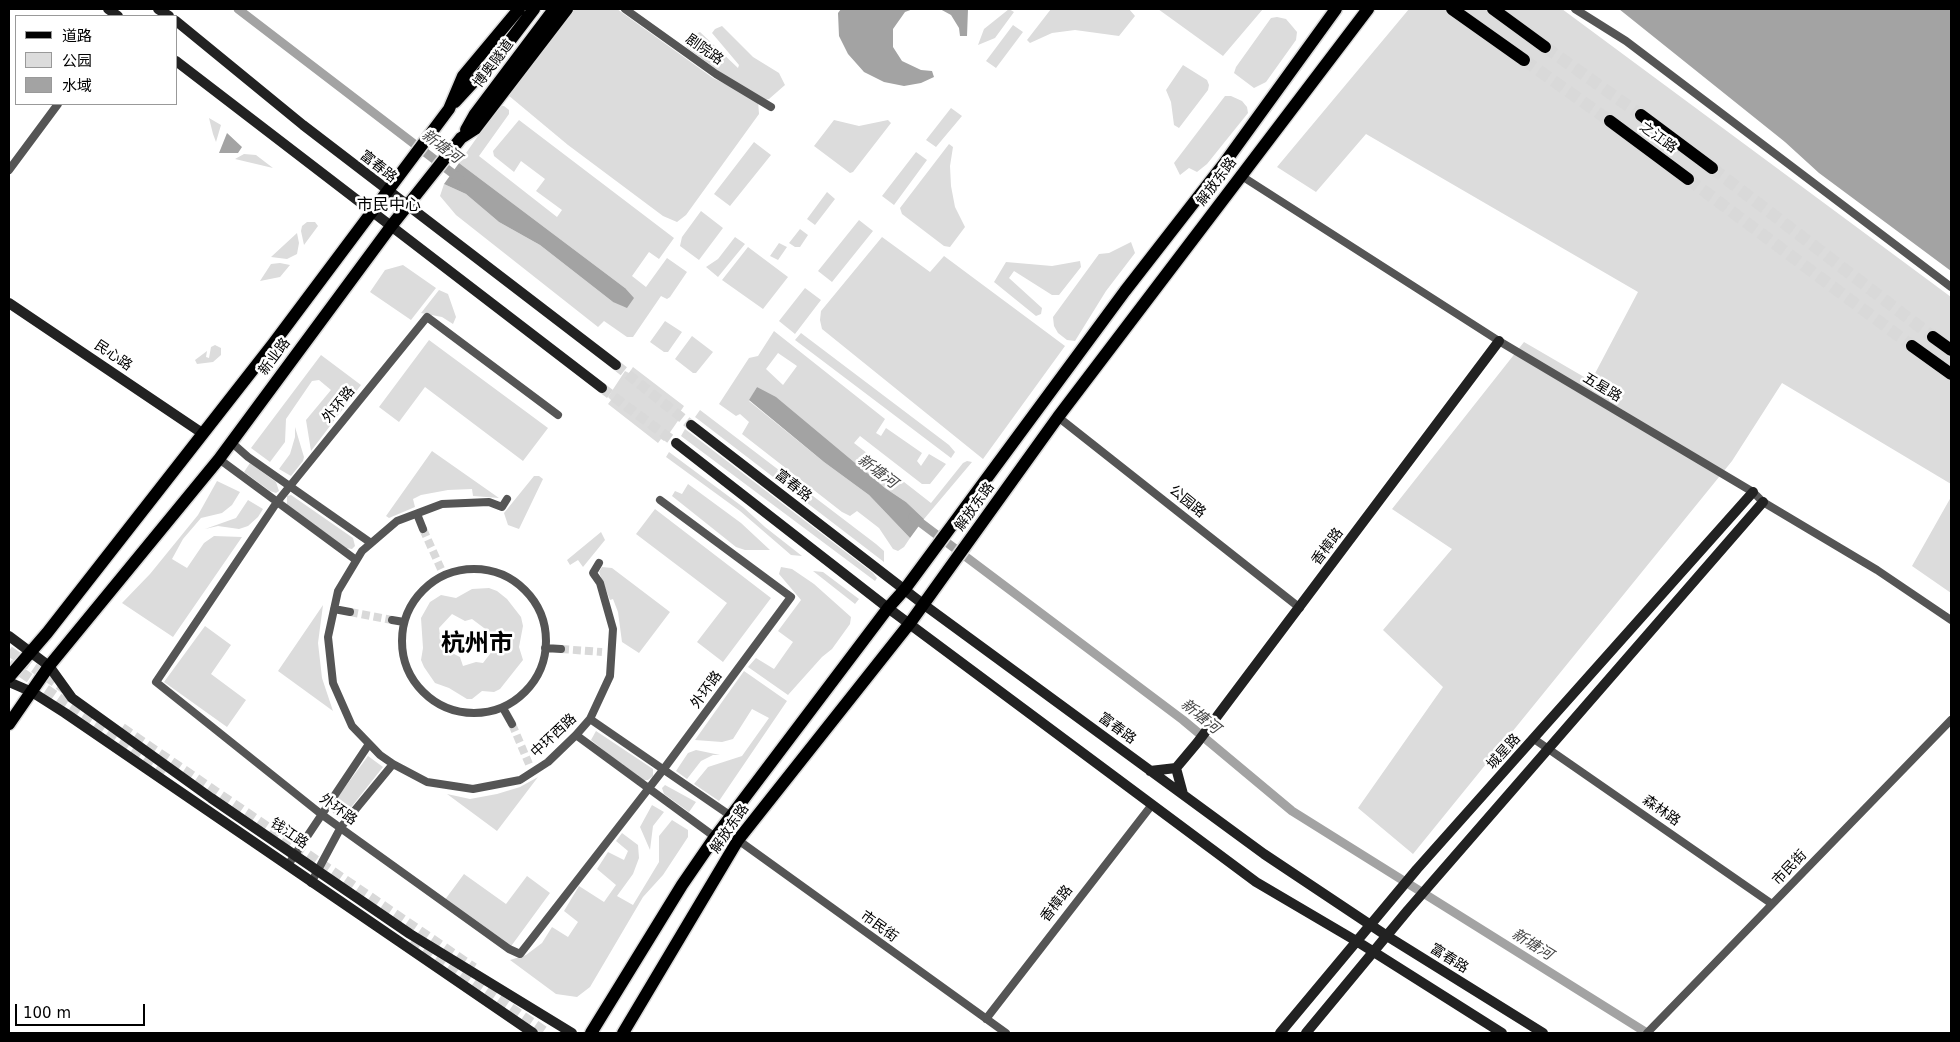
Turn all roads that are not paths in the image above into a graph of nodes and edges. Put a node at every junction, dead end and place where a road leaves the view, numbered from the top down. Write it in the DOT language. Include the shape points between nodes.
graph roads {
  1 [pos="520,9"];
  2 [pos="534,9"];
  3 [pos="554,9"];
  4 [pos="567,9"];
  5 [pos="625,9"];
  6 [pos="1336,9"];
  7 [pos="1368,9"];
  8 [pos="1452,9"];
  9 [pos="1492,9"];
  10 [pos="1575,9"];
  11 [pos="178,23"];
  12 [pos="1545,47"];
  13 [pos="1524,60"];
  14 [pos="178,63"];
  15 [pos="57,105"];
  16 [pos="771,108"];
  17 [pos="449,109"];
  18 [pos="1641,116"];
  19 [pos="1610,121"];
  20 [pos="461,138"];
  21 [pos="1712,168"];
  22 [pos="9,170"];
  23 [pos="1240,176"];
  24 [pos="1688,179"];
  25 [pos="388,192"];
  26 [pos="408,206"];
  27 [pos="374,212"];
  28 [pos="392,225"];
  29 [pos="1951,287"];
  30 [pos="9,303"];
  31 [pos="1933,337"];
  32 [pos="1499,341"];
  33 [pos="1912,346"];
  34 [pos="1951,350"];
  35 [pos="616,365"];
  36 [pos="1951,374"];
  37 [pos="602,388"];
  38 [pos="558,415"];
  39 [pos="1058,417"];
  40 [pos="691,425"];
  41 [pos="202,433"];
  42 [pos="231,442"];
  43 [pos="676,443"];
  44 [pos="219,460"];
  45 [pos="291,486"];
  46 [pos="1752,492"];
  47 [pos="508,499"];
  48 [pos="660,500"];
  49 [pos="277,502"];
  50 [pos="1763,502"];
  51 [pos="416,514"];
  52 [pos="424,529"];
  53 [pos="371,543"];
  54 [pos="356,560"];
  55 [pos="599,563"];
  56 [pos="905,589"];
  57 [pos="923,604"];
  58 [pos="888,608"];
  59 [pos="1300,608"];
  60 [pos="334,609"];
  61 [pos="350,612"];
  62 [pos="392,620"];
  63 [pos="1951,620"];
  64 [pos="404,622"];
  65 [pos="910,623"];
  66 [pos="9,636"];
  67 [pos="545,648"];
  68 [pos="560,649"];
  69 [pos="32,652"];
  70 [pos="602,652"];
  71 [pos="612,652"];
  72 [pos="49,666"];
  73 [pos="9,677"];
  74 [pos="9,682"];
  75 [pos="32,692"];
  76 [pos="503,708"];
  77 [pos="590,719"];
  78 [pos="1951,720"];
  79 [pos="9,724"];
  80 [pos="512,724"];
  81 [pos="576,735"];
  82 [pos="1534,739"];
  83 [pos="369,744"];
  84 [pos="1549,748"];
  85 [pos="393,764"];
  86 [pos="1176,768"];
  87 [pos="663,770"];
  88 [pos="1150,771"];
  89 [pos="648,789"];
  90 [pos="1183,794"];
  91 [pos="1151,806"];
  92 [pos="321,814"];
  93 [pos="731,816"];
  94 [pos="340,827"];
  95 [pos="715,837"];
  96 [pos="738,840"];
  97 [pos="295,855"];
  98 [pos="288,865"];
  99 [pos="317,870"];
  100 [pos="311,883"];
  101 [pos="1772,904"];
  102 [pos="1372,924"];
  103 [pos="1387,936"];
  104 [pos="1358,942"];
  105 [pos="1374,953"];
  106 [pos="986,1019"];
  107 [pos="534,1033"];
  108 [pos="572,1033"];
  109 [pos="590,1033"];
  110 [pos="623,1033"];
  111 [pos="1006,1033"];
  112 [pos="1280,1033"];
  113 [pos="1306,1033"];
  114 [pos="1502,1033"];
  115 [pos="1543,1033"];
  116 [pos="1647,1033"];
  1 -- 17 [label="main road" via="463,76"];
  2 -- 17 [label="main road, 博奥隧道" via="502,51"];
  3 -- 20 [label="main road, 博奥隧道" via="475,114"];
  4 -- 20 [label="main road, 新业路" via="475,128"];
  5 -- 16 [label="street, 剧院路" via="716,74"];
  6 -- 56 [label="main road, 解放东路"];
  7 -- 23 [label="main road, 解放东路"];
  8 -- 13 [label="main road"];
  9 -- 12 [label="main road"];
  10 -- 29 [label="street" via="1626,41"];
  11 -- 25 [label="main road, 富春路"];
  14 -- 27 [label="main road"];
  15 -- 22 [label="street"];
  17 -- 25 [label="main road"];
  18 -- 21 [label="main road, 之江路"];
  19 -- 24 [label="main road, 之江路"];
  20 -- 26 [label="main road, 新业路"];
  23 -- 32 [label="street, 五星路"];
  23 -- 39 [label="main road, 解放东路"];
  25 -- 26 [label="main road, 富春路"];
  25 -- 27 [label="main road, 新业路"];
  26 -- 28 [label="main road, 新业路"];
  26 -- 35 [label="main road, 富春路"];
  27 -- 28 [label="main road"];
  27 -- 41 [label="main road, 新业路"];
  28 -- 37 [label="main road"];
  28 -- 42 [label="main road, 新业路"];
  30 -- 41 [label="main road, 民心路"];
  31 -- 34 [label="main road"];
  32 -- 46 [label="street, 五星路"];
  32 -- 59 [label="main road, 香樟路"];
  33 -- 36 [label="main road"];
  38 -- 45 [label="street, 外环路" via="426,316"];
  39 -- 57 [label="main road, 解放东路"];
  39 -- 59 [label="street, 公园路"];
  40 -- 56 [label="main road, 富春路"];
  41 -- 69 [label="main road, 新业路"];
  42 -- 44 [label="main road, 新业路"];
  42 -- 45 [label="street"];
  43 -- 58 [label="main road"];
  44 -- 49 [label="street"];
  44 -- 72 [label="main road, 新业路"];
  45 -- 49 [label="street, 外环路"];
  45 -- 53 [label="street"];
  46 -- 50 [label="street, 五星路"];
  46 -- 82 [label="main road, 城星路"];
  47 -- 51 [label="street, 中环西路" via="502,507 489,502 442,504"];
  48 -- 87 [label="street, 外环路" via="791,597"];
  49 -- 54 [label="street"];
  49 -- 92 [label="street, 外环路" via="156,682"];
  50 -- 63 [label="street, 五星路" via="1877,570"];
  50 -- 84 [label="main road"];
  51 -- 52 [label="street"];
  51 -- 53 [label="street, 中环西路" via="397,521"];
  53 -- 54 [label="street, 中环西路"];
  54 -- 60 [label="street, 中环西路" via="338,591"];
  55 -- 71 [label="street, 中环西路" via="593,573 600,583 613,629"];
  56 -- 57 [label="main road, 富春路"];
  56 -- 58 [label="main road, 解放东路"];
  57 -- 65 [label="main road, 解放东路"];
  57 -- 88 [label="main road, 富春路"];
  58 -- 65 [label="main road"];
  58 -- 93 [label="main road, 解放东路"];
  59 -- 86 [label="main road, 香樟路"];
  60 -- 61 [label="street"];
  60 -- 83 [label="street, 中环西路" via="328,637 333,684 352,726"];
  62 -- 64 [label="street"];
  64 -- 67 [label="street" via="417,595 442,572 481,569 504,575 524,588 538,607 545,630"];
  64 -- 76 [label="street" via="401,640 404,664 416,686 433,702 455,712 471,714"];
  65 -- 91 [label="main road"];
  65 -- 96 [label="main road, 解放东路"];
  66 -- 69 [label="main road, 钱江路"];
  67 -- 68 [label="street"];
  67 -- 76 [label="street" via="538,676 523,695"];
  69 -- 72 [label="main road, 钱江路"];
  69 -- 73 [label="main road, 新业路"];
  70 -- 71 [label="street"];
  71 -- 77 [label="street, 中环西路" via="610,676"];
  72 -- 75 [label="main road, 新业路"];
  72 -- 97 [label="main road, 钱江路" via="72,698"];
  74 -- 75 [label="main road, 钱江路"];
  75 -- 79 [label="main road, 新业路"];
  75 -- 98 [label="main road, 钱江路"];
  76 -- 80 [label="street"];
  77 -- 81 [label="street, 中环西路"];
  77 -- 87 [label="street"];
  78 -- 101 [label="street, 市民街"];
  81 -- 85 [label="street, 中环西路" via="548,762 531,768 520,780 473,789 426,782"];
  81 -- 89 [label="street"];
  82 -- 84 [label="street, 森林路"];
  82 -- 102 [label="main road, 城星路"];
  83 -- 85 [label="street, 中环西路"];
  83 -- 92 [label="street"];
  84 -- 101 [label="street, 森林路"];
  84 -- 103 [label="main road"];
  85 -- 94 [label="street"];
  86 -- 88 [label="main road"];
  86 -- 90 [label="main road"];
  87 -- 89 [label="street, 外环路"];
  87 -- 93 [label="street"];
  88 -- 90 [label="main road, 富春路"];
  89 -- 94 [label="street, 外环路" via="520,954"];
  89 -- 95 [label="street"];
  90 -- 102 [label="main road, 富春路" via="1264,854"];
  91 -- 104 [label="main road" via="1256,882"];
  91 -- 106 [label="street, 香樟路"];
  92 -- 94 [label="street, 外环路"];
  92 -- 97 [label="street"];
  93 -- 95 [label="main road, 解放东路"];
  94 -- 99 [label="street"];
  95 -- 109 [label="main road, 解放东路"];
  96 -- 106 [label="street, 市民街"];
  96 -- 110 [label="main road, 解放东路"];
  97 -- 98 [label="street"];
  97 -- 99 [label="main road, 钱江路"];
  98 -- 100 [label="main road, 钱江路"];
  99 -- 100 [label="street"];
  99 -- 108 [label="main road, 钱江路" via="410,934"];
  100 -- 107 [label="main road, 钱江路"];
  101 -- 116 [label="street, 市民街"];
  102 -- 103 [label="main road, 富春路"];
  102 -- 104 [label="main road, 城星路"];
  103 -- 105 [label="main road"];
  103 -- 115 [label="main road, 富春路"];
  104 -- 105 [label="main road"];
  104 -- 112 [label="main road, 城星路"];
  105 -- 113 [label="main road"];
  105 -- 114 [label="main road"];
  106 -- 111 [label="street, 市民街"];
}
